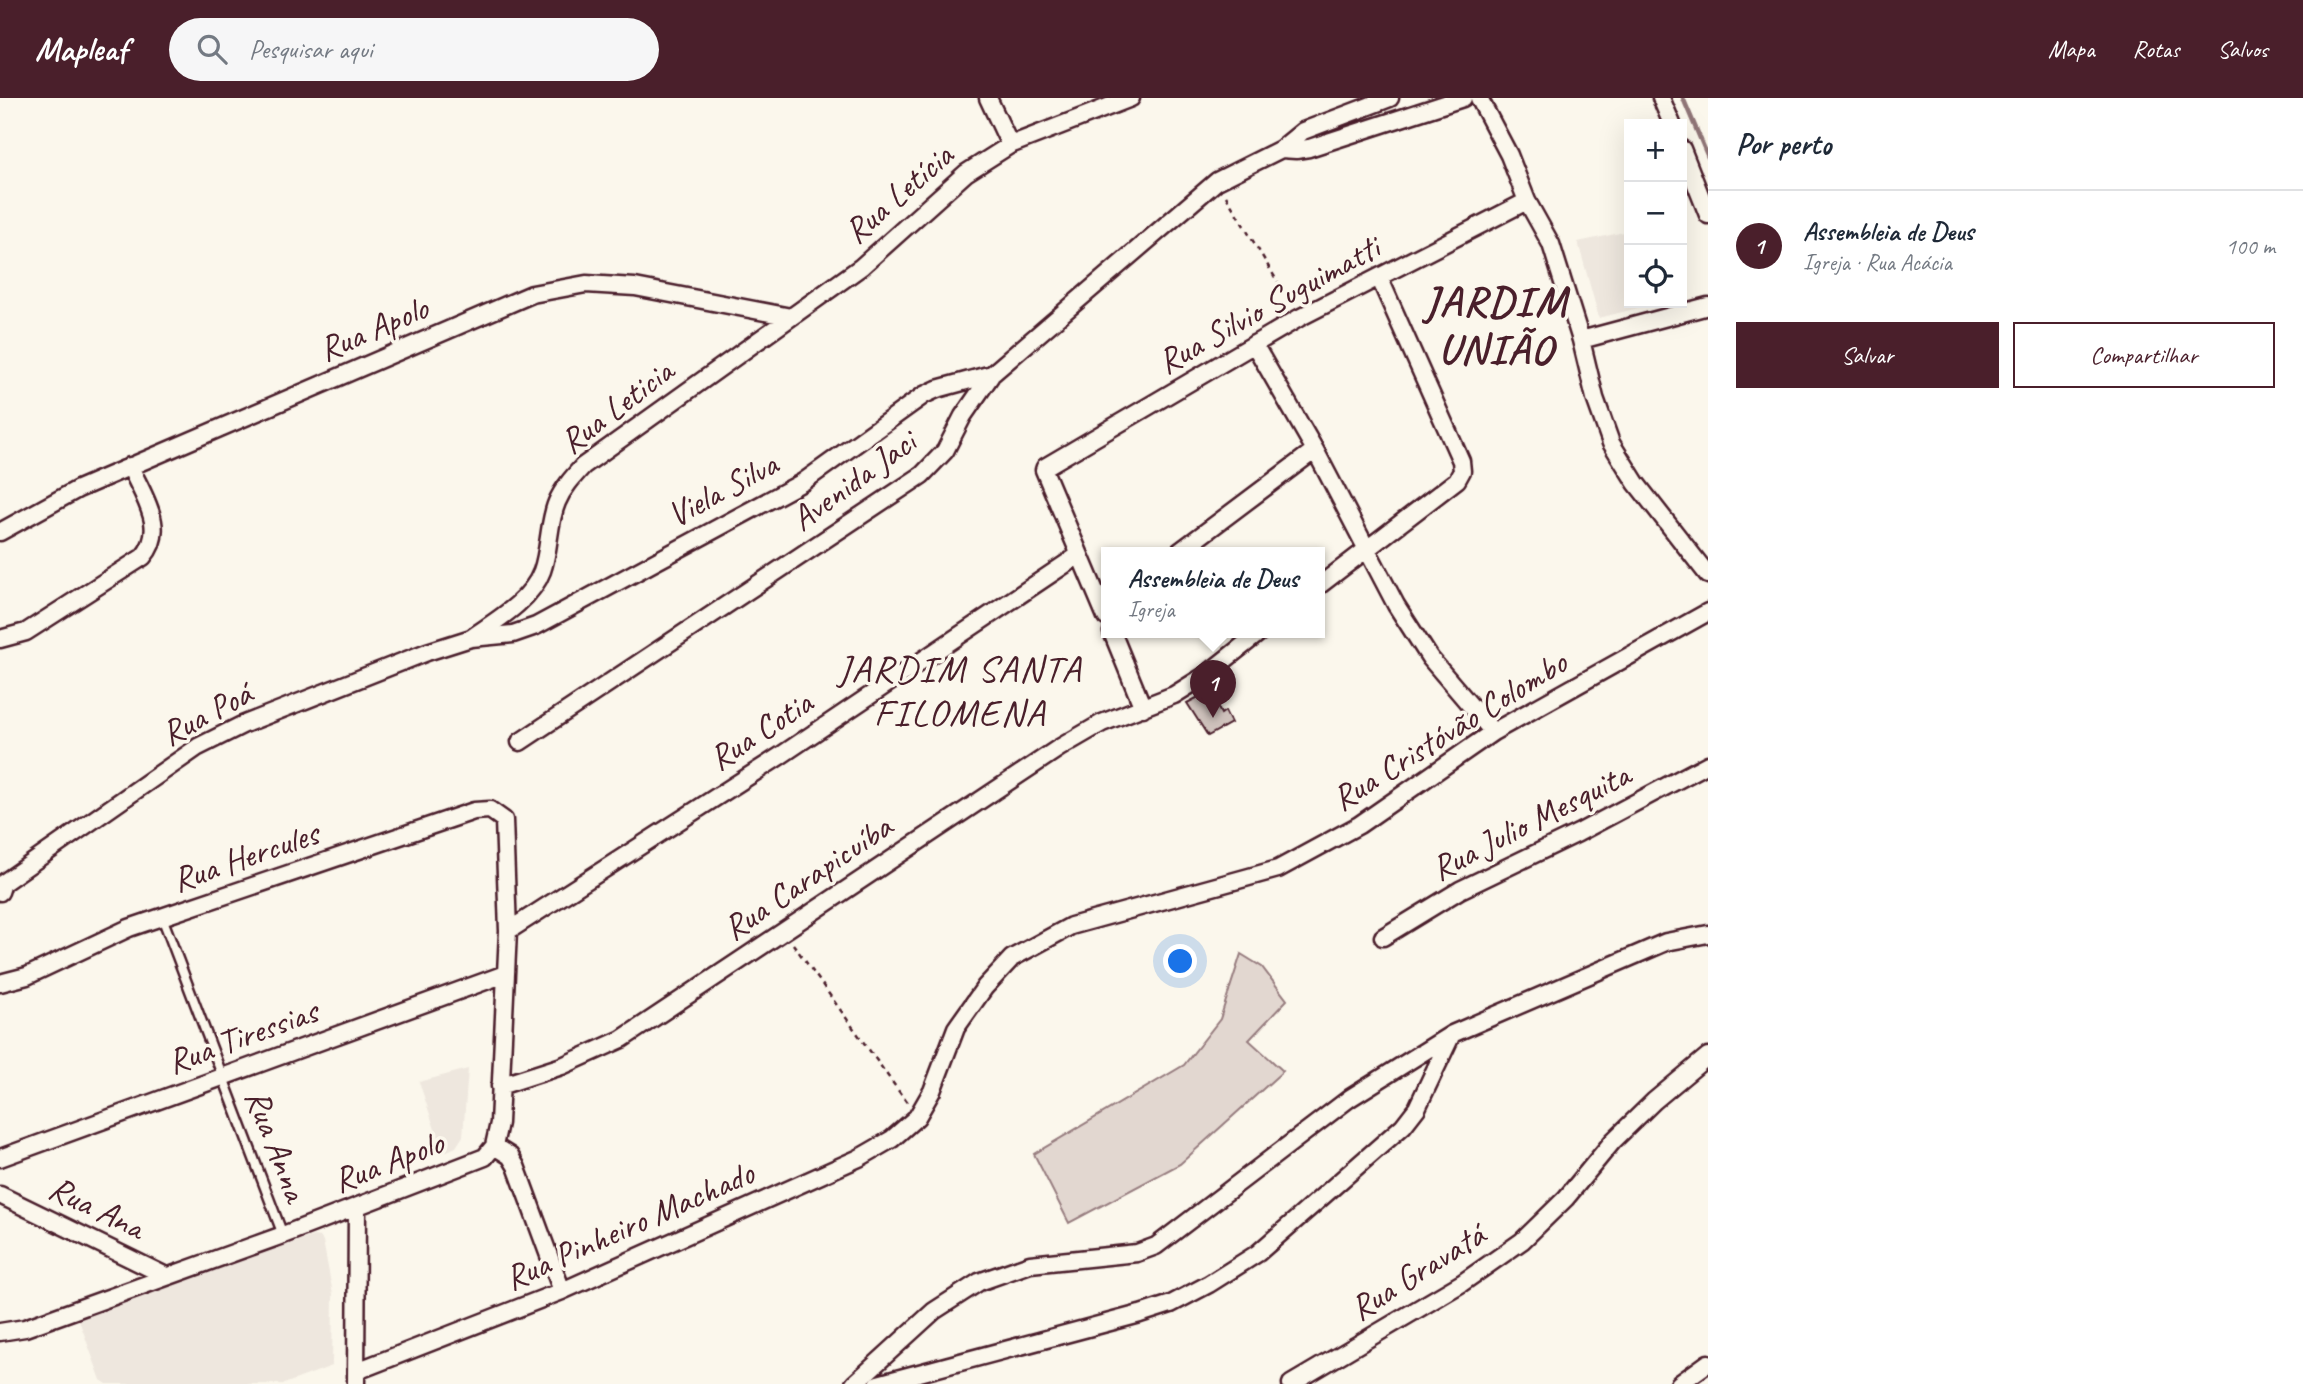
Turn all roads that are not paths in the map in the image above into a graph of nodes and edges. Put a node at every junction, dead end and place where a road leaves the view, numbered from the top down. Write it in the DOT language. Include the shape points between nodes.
graph roads {
  1 [pos="988,98"];
  2 [pos="1131,98"];
  3 [pos="1390,98"];
  4 [pos="1463,98"];
  5 [pos="1479,98"];
  6 [pos="1661,98"];
  7 [pos="1670,119"];
  8 [pos="1010,145"];
  9 [pos="1281,149"];
  10 [pos="1687,162"];
  11 [pos="1527,201"];
  12 [pos="1708,215"];
  13 [pos="1379,277"];
  14 [pos="1708,306"];
  15 [pos="791,317"];
  16 [pos="1581,340"];
  17 [pos="1254,344"];
  18 [pos="992,374"];
  19 [pos="1315,450"];
  20 [pos="130,466"];
  21 [pos="0,531"];
  22 [pos="1186,547"];
  23 [pos="1366,549"];
  24 [pos="1079,555"];
  25 [pos="1708,575"];
  26 [pos="1325,581"];
  27 [pos="1101,602"];
  28 [pos="1708,612"];
  29 [pos="471,638"];
  30 [pos="1114,638"];
  31 [pos="1252,638"];
  32 [pos="0,639"];
  33 [pos="1143,708"];
  34 [pos="1493,732"];
  35 [pos="520,743"];
  36 [pos="1708,764"];
  37 [pos="506,828"];
  38 [pos="0,892"];
  39 [pos="162,917"];
  40 [pos="508,931"];
  41 [pos="1708,934"];
  42 [pos="1384,937"];
  43 [pos="505,974"];
  44 [pos="0,983"];
  45 [pos="1452,1034"];
  46 [pos="1708,1056"];
  47 [pos="223,1077"];
  48 [pos="500,1086"];
  49 [pos="917,1117"];
  50 [pos="495,1146"];
  51 [pos="0,1158"];
  52 [pos="0,1195"];
  53 [pos="357,1207"];
  54 [pos="283,1235"];
  55 [pos="166,1276"];
  56 [pos="562,1291"];
  57 [pos="0,1332"];
  58 [pos="1708,1363"];
  59 [pos="356,1377"];
  60 [pos="854,1384"];
  61 [pos="878,1384"];
  62 [pos="1291,1384"];
  63 [pos="1679,1384"];
  1 -- 8 [label="street"];
  2 -- 8 [label="street, Rua Letícia"];
  3 -- 9 [label="street, Avenida Jaci" via="1303,131"];
  4 -- 9 [label="street, Avenida Jaci" via="1310,148"];
  5 -- 11 [label="street"];
  6 -- 7 [label="street"];
  8 -- 15 [label="street, Rua Letícia" via="966,173 861,267"];
  9 -- 18 [label="street, Avenida Jaci" via="1217,181"];
  10 -- 12 [label="street"];
  11 -- 13 [label="street, Rua Silvio Suguimatti"];
  11 -- 16 [label="street" via="1551,244"];
  13 -- 17 [label="street, Rua Silvio Suguimatti"];
  13 -- 23 [label="street" via="1462,471 1457,480"];
  14 -- 16 [label="street"];
  15 -- 20 [label="street, Rua Apolo" via="635,287 586,284 532,294"];
  15 -- 29 [label="street, Rua Leticia" via="583,466 557,503 541,573 510,610"];
  16 -- 25 [label="street" via="1611,443 1636,483"];
  17 -- 19 [label="street"];
  17 -- 24 [label="street, Rua Silvio Suguimatti" via="1044,469"];
  18 -- 29 [label="street, Viela Silva" via="924,395 803,482 536,626 513,634"];
  18 -- 35 [label="street, Avenida Jaci" via="945,451 922,475"];
  19 -- 22 [label="street"];
  19 -- 23 [label="street"];
  20 -- 21 [label="street, Rua Apolo"];
  20 -- 32 [label="street" via="152,517 152,547 26,632"];
  23 -- 26 [label="street"];
  23 -- 34 [label="street" via="1430,658"];
  24 -- 27 [label="street"];
  24 -- 40 [label="street, Rua Cotia"];
  28 -- 34 [label="street, Rua Cristóvão Colombo"];
  29 -- 38 [label="street, Rua Poá" via="300,701 198,747 3,883"];
  30 -- 33 [label="street"];
  31 -- 33 [label="street, Rua Carapicuíba" via="1174,695"];
  33 -- 48 [label="street, Rua Carapicuíba" via="1102,723 1059,748 622,1038 562,1066"];
  34 -- 49 [label="street, Rua Cristóvão Colombo" via="1359,825 1278,869 1071,926 1012,958 985,986 956,1028"];
  36 -- 42 [label="street, Rua Julio Mesquita" via="1471,884"];
  37 -- 39 [label="street, Rua Hercules" via="504,820 490,810 474,811"];
  37 -- 40 [label="street, Rua Apolo"];
  39 -- 44 [label="street, Rua Hercules" via="27,976"];
  39 -- 47 [label="lane, Rua Anna"];
  40 -- 43 [label="street, Rua Apolo"];
  41 -- 45 [label="street" via="1667,943"];
  43 -- 47 [label="street, Rua Tiressias"];
  43 -- 48 [label="street, Rua Apolo"];
  45 -- 60 [label="street" via="1350,1098 1156,1246 1137,1253 1030,1264 979,1282 934,1311"];
  45 -- 61 [label="street" via="1417,1108 1403,1126 1258,1253 1209,1284 1140,1314"];
  46 -- 62 [label="street, Rua Gravatá" via="1613,1141 1566,1198 1522,1241 1462,1283"];
  47 -- 51 [label="street, Rua Tiressias"];
  47 -- 54 [label="lane, Rua Anna"];
  48 -- 50 [label="street, Rua Apolo"];
  49 -- 56 [label="street, Rua Pinheiro Machado" via="892,1139 859,1158"];
  50 -- 53 [label="street, Rua Apolo" via="485,1157"];
  50 -- 56 [label="street" via="516,1166"];
  52 -- 55 [label="street, Rua Ana"];
  53 -- 54 [label="street, Rua Apolo"];
  53 -- 59 [label="street"];
  54 -- 55 [label="street, Rua Apolo"];
  55 -- 57 [label="street, Rua Apolo" via="25,1328"];
  56 -- 59 [label="street, Rua Pinheiro Machado"];
  58 -- 63 [label="street"];
}
